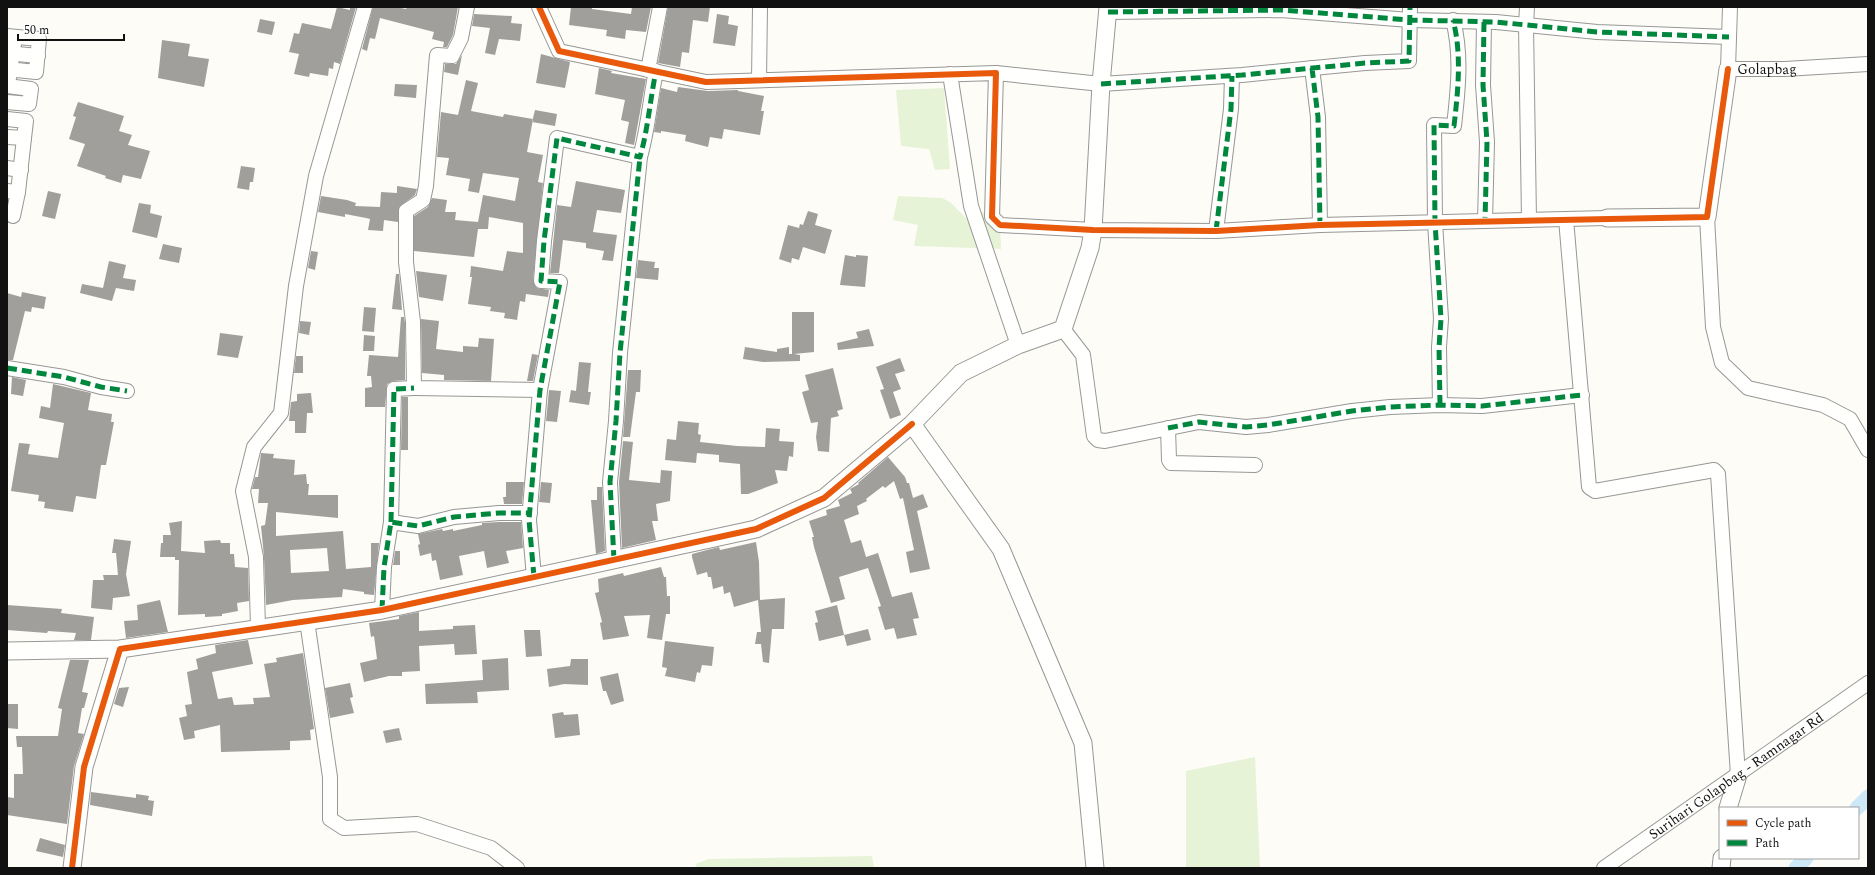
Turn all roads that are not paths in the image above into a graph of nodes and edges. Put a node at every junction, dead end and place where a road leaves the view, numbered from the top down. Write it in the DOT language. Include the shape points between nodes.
graph roads {
  1 [pos="365,7"];
  2 [pos="467,7"];
  3 [pos="539,7"];
  4 [pos="660,7"];
  5 [pos="760,7"];
  6 [pos="1528,7"];
  7 [pos="1730,7"];
  8 [pos="1108,10"];
  9 [pos="1410,14"];
  10 [pos="1453,20"];
  11 [pos="1484,22"];
  12 [pos="1526,25"];
  13 [pos="11,37"];
  14 [pos="1729,37"];
  15 [pos="10,54"];
  16 [pos="38,56"];
  17 [pos="1868,64"];
  18 [pos="1312,68"];
  19 [pos="9,69"];
  20 [pos="1728,69"];
  21 [pos="652,71"];
  22 [pos="36,72"];
  23 [pos="996,73"];
  24 [pos="950,74"];
  25 [pos="1232,76"];
  26 [pos="759,80"];
  27 [pos="1101,84"];
  28 [pos="7,86"];
  29 [pos="31,89"];
  30 [pos="7,90"];
  31 [pos="7,102"];
  32 [pos="29,104"];
  33 [pos="7,119"];
  34 [pos="26,121"];
  35 [pos="7,137"];
  36 [pos="24,138"];
  37 [pos="640,157"];
  38 [pos="14,169"];
  39 [pos="12,192"];
  40 [pos="13,216"];
  41 [pos="1708,217"];
  42 [pos="1607,218"];
  43 [pos="1566,219"];
  44 [pos="1529,220"];
  45 [pos="1485,221"];
  46 [pos="1435,222"];
  47 [pos="1320,225"];
  48 [pos="1093,230"];
  49 [pos="1216,231"];
  50 [pos="1063,329"];
  51 [pos="1018,345"];
  52 [pos="7,368"];
  53 [pos="414,388"];
  54 [pos="540,390"];
  55 [pos="127,391"];
  56 [pos="1582,395"];
  57 [pos="1440,405"];
  58 [pos="912,424"];
  59 [pos="1168,428"];
  60 [pos="1868,450"];
  61 [pos="1255,465"];
  62 [pos="530,513"];
  63 [pos="391,522"];
  64 [pos="614,560"];
  65 [pos="534,577"];
  66 [pos="382,610"];
  67 [pos="307,621"];
  68 [pos="258,628"];
  69 [pos="120,648"];
  70 [pos="7,651"];
  71 [pos="1868,683"];
  72 [pos="1738,775"];
  73 [pos="1728,807"];
  74 [pos="72,868"];
  75 [pos="517,868"];
  76 [pos="1095,868"];
  77 [pos="1604,868"];
  1 -- 68 [label="street" via="316,176 296,286 281,413 254,447 243,490 256,557"];
  2 -- 53 [label="street" via="461,38 452,56 437,55 426,186 423,200 406,211 406,262 414,322"];
  3 -- 21 [label="street" via="559,51"];
  4 -- 21 [label="street"];
  5 -- 26 [label="street"];
  6 -- 12 [label="street"];
  7 -- 14 [label="street, Golapbag"];
  8 -- 9 [label="street" via="1281,10"];
  8 -- 27 [label="street"];
  9 -- 10 [label="street"];
  9 -- 18 [label="street" via="1409,61"];
  10 -- 11 [label="street"];
  10 -- 46 [label="street" via="1458,41 1457,100 1454,126 1434,125"];
  11 -- 12 [label="street"];
  11 -- 45 [label="street" via="1483,86 1487,142"];
  12 -- 14 [label="street" via="1597,32"];
  12 -- 44 [label="street"];
  13 -- 15 [label="street"];
  13 -- 16 [label="street" via="39,39"];
  14 -- 20 [label="street, Golapbag"];
  15 -- 16 [label="street"];
  15 -- 19 [label="street"];
  16 -- 22 [label="street"];
  17 -- 20 [label="street, Golapbag" via="1785,69"];
  18 -- 25 [label="street"];
  18 -- 47 [label="street" via="1318,117"];
  19 -- 22 [label="street"];
  19 -- 28 [label="street"];
  20 -- 41 [label="street"];
  21 -- 26 [label="street" via="706,82"];
  21 -- 37 [label="street" via="647,134"];
  22 -- 29 [label="street"];
  23 -- 24 [label="street"];
  23 -- 27 [label="street"];
  23 -- 48 [label="street" via="992,217 1000,225"];
  24 -- 26 [label="street"];
  24 -- 51 [label="street" via="971,206"];
  25 -- 27 [label="street"];
  25 -- 49 [label="street" via="1231,109"];
  27 -- 48 [label="street"];
  28 -- 29 [label="street"];
  28 -- 30 [label="street"];
  29 -- 32 [label="street"];
  31 -- 32 [label="street"];
  32 -- 34 [label="street"];
  33 -- 34 [label="street"];
  34 -- 36 [label="street"];
  35 -- 36 [label="street"];
  36 -- 38 [label="street"];
  37 -- 54 [label="street" via="557,138 541,281 560,282"];
  37 -- 64 [label="street" via="622,329 610,482"];
  38 -- 39 [label="street"];
  39 -- 40 [label="street"];
  41 -- 42 [label="street"];
  41 -- 60 [label="street" via="1713,327 1722,363 1748,388 1823,405 1850,418"];
  42 -- 43 [label="street"];
  43 -- 44 [label="street"];
  43 -- 56 [label="street"];
  44 -- 45 [label="street"];
  45 -- 46 [label="street"];
  46 -- 47 [label="street"];
  46 -- 57 [label="street" via="1441,319"];
  47 -- 49 [label="street"];
  48 -- 49 [label="street"];
  48 -- 50 [label="street" via="1090,248"];
  50 -- 51 [label="street"];
  50 -- 59 [label="street" via="1082,355 1094,436 1098,440 1105,441"];
  51 -- 58 [label="street" via="961,373"];
  52 -- 55 [label="street"];
  53 -- 54 [label="street"];
  53 -- 63 [label="street" via="394,389"];
  54 -- 62 [label="street"];
  56 -- 57 [label="street" via="1482,406"];
  56 -- 72 [label="street" via="1591,490 1714,470 1718,474"];
  57 -- 59 [label="street" via="1352,411 1253,427 1199,422"];
  58 -- 64 [label="street" via="824,498 756,529"];
  58 -- 76 [label="street" via="1001,549 1083,742"];
  59 -- 61 [label="street" via="1171,463"];
  62 -- 63 [label="street" via="499,512 454,517 418,526"];
  62 -- 65 [label="street"];
  63 -- 66 [label="street" via="384,567"];
  64 -- 65 [label="street"];
  65 -- 66 [label="street"];
  66 -- 67 [label="street"];
  67 -- 68 [label="street"];
  67 -- 75 [label="street" via="330,777 330,819 344,828 417,824 491,848"];
  68 -- 69 [label="street"];
  69 -- 70 [label="street"];
  69 -- 74 [label="street" via="84,767"];
  71 -- 72 [label="street, Surihari Golapbag - Ramnagar Rd"];
  72 -- 73 [label="street"];
  72 -- 77 [label="street, Surihari Golapbag - Ramnagar Rd"];
}
